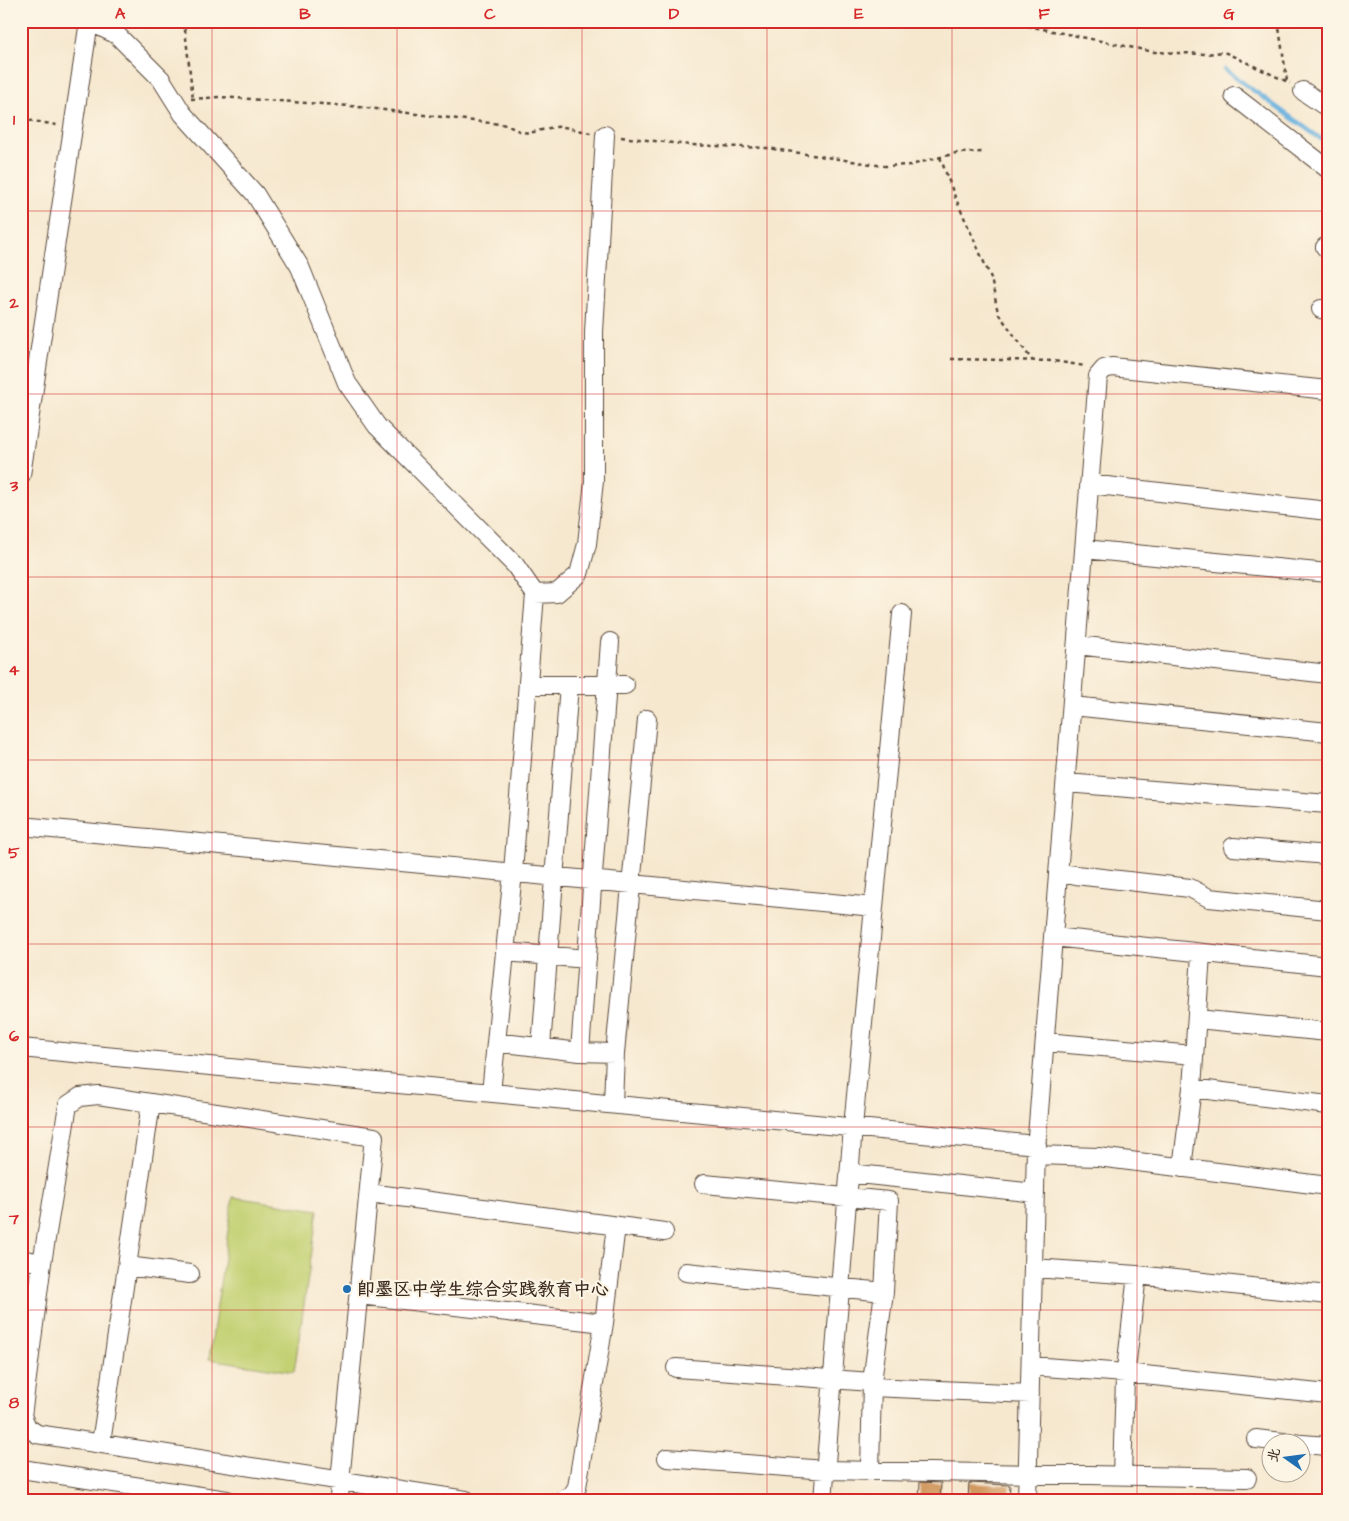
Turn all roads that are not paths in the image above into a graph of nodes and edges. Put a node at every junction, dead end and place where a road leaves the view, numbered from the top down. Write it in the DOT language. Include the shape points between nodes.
graph roads {
  1 [pos="89,21"];
  2 [pos="1303,91"];
  3 [pos="1234,96"];
  4 [pos="1328,108"];
  5 [pos="605,135"];
  6 [pos="1328,169"];
  7 [pos="1328,390"];
  8 [pos="27,400"];
  9 [pos="21,475"];
  10 [pos="1089,484"];
  11 [pos="1328,511"];
  12 [pos="1084,549"];
  13 [pos="1328,574"];
  14 [pos="535,594"];
  15 [pos="902,614"];
  16 [pos="610,642"];
  17 [pos="1076,645"];
  18 [pos="1328,674"];
  19 [pos="569,685"];
  20 [pos="606,685"];
  21 [pos="625,685"];
  22 [pos="528,686"];
  23 [pos="1072,706"];
  24 [pos="647,719"];
  25 [pos="1328,732"];
  26 [pos="1066,783"];
  27 [pos="1328,804"];
  28 [pos="21,826"];
  29 [pos="1233,846"];
  30 [pos="1328,855"];
  31 [pos="513,872"];
  32 [pos="1058,873"];
  33 [pos="554,876"];
  34 [pos="593,880"];
  35 [pos="632,884"];
  36 [pos="874,907"];
  37 [pos="1328,910"];
  38 [pos="1053,937"];
  39 [pos="505,952"];
  40 [pos="1201,954"];
  41 [pos="548,956"];
  42 [pos="587,959"];
  43 [pos="1328,966"];
  44 [pos="1197,1019"];
  45 [pos="1328,1032"];
  46 [pos="496,1042"];
  47 [pos="1045,1042"];
  48 [pos="541,1047"];
  49 [pos="21,1048"];
  50 [pos="580,1052"];
  51 [pos="615,1053"];
  52 [pos="1194,1055"];
  53 [pos="1192,1088"];
  54 [pos="491,1093"];
  55 [pos="151,1103"];
  56 [pos="613,1104"];
  57 [pos="1328,1105"];
  58 [pos="853,1127"];
  59 [pos="1036,1150"];
  60 [pos="1182,1168"];
  61 [pos="849,1173"];
  62 [pos="704,1184"];
  63 [pos="1328,1186"];
  64 [pos="1035,1192"];
  65 [pos="369,1193"];
  66 [pos="848,1198"];
  67 [pos="616,1226"];
  68 [pos="664,1232"];
  69 [pos="21,1259"];
  70 [pos="42,1263"];
  71 [pos="127,1266"];
  72 [pos="1033,1268"];
  73 [pos="686,1272"];
  74 [pos="190,1274"];
  75 [pos="1137,1275"];
  76 [pos="840,1288"];
  77 [pos="884,1292"];
  78 [pos="359,1295"];
  79 [pos="1328,1295"];
  80 [pos="604,1323"];
  81 [pos="1031,1366"];
  82 [pos="676,1368"];
  83 [pos="1125,1372"];
  84 [pos="833,1379"];
  85 [pos="872,1385"];
  86 [pos="1030,1394"];
  87 [pos="1328,1394"];
  88 [pos="1256,1439"];
  89 [pos="1262,1440"];
  90 [pos="101,1444"];
  91 [pos="1312,1445"];
  92 [pos="1328,1446"];
  93 [pos="667,1458"];
  94 [pos="21,1469"];
  95 [pos="826,1470"];
  96 [pos="870,1471"];
  97 [pos="1028,1474"];
  98 [pos="1122,1476"];
  99 [pos="1247,1478"];
  100 [pos="340,1481"];
  101 [pos="228,1500"];
  102 [pos="339,1500"];
  103 [pos="466,1500"];
  104 [pos="563,1500"];
  105 [pos="823,1500"];
  106 [pos="1027,1500"];
  1 -- 8 [label="street"];
  1 -- 14 [label="street" via="117,36 161,79 183,114 260,202 300,267 347,382 377,426 515,565"];
  2 -- 4 [label="street"];
  3 -- 6 [label="street"];
  5 -- 14 [label="street" via="594,332 594,481 587,544 580,574 557,593"];
  7 -- 10 [label="street" via="1112,367 1104,369 1098,376"];
  8 -- 9 [label="street"];
  10 -- 11 [label="street"];
  10 -- 12 [label="street"];
  12 -- 13 [label="street"];
  12 -- 17 [label="street"];
  14 -- 22 [label="street"];
  15 -- 36 [label="street"];
  16 -- 20 [label="street"];
  17 -- 18 [label="street"];
  17 -- 23 [label="street"];
  19 -- 20 [label="street"];
  19 -- 22 [label="street"];
  19 -- 33 [label="street"];
  20 -- 21 [label="street"];
  20 -- 34 [label="street"];
  22 -- 31 [label="street"];
  23 -- 25 [label="street"];
  23 -- 26 [label="street"];
  24 -- 35 [label="street"];
  26 -- 27 [label="street"];
  26 -- 32 [label="street"];
  28 -- 31 [label="street"];
  29 -- 30 [label="street"];
  31 -- 33 [label="street"];
  31 -- 39 [label="street"];
  32 -- 37 [label="street" via="1190,888 1209,898"];
  32 -- 38 [label="street"];
  33 -- 34 [label="street"];
  33 -- 41 [label="street"];
  34 -- 35 [label="street"];
  34 -- 42 [label="street"];
  35 -- 36 [label="street"];
  35 -- 51 [label="street"];
  36 -- 58 [label="street"];
  38 -- 40 [label="street"];
  38 -- 47 [label="street"];
  39 -- 41 [label="street"];
  39 -- 46 [label="street"];
  40 -- 43 [label="street"];
  40 -- 44 [label="street"];
  41 -- 42 [label="street"];
  41 -- 48 [label="street"];
  42 -- 50 [label="street"];
  44 -- 45 [label="street"];
  44 -- 52 [label="street"];
  46 -- 48 [label="street"];
  46 -- 54 [label="street"];
  47 -- 52 [label="street"];
  47 -- 59 [label="street"];
  48 -- 50 [label="street"];
  49 -- 54 [label="street"];
  50 -- 51 [label="street"];
  51 -- 56 [label="street"];
  52 -- 53 [label="street"];
  53 -- 57 [label="street"];
  53 -- 60 [label="street"];
  54 -- 56 [label="street"];
  55 -- 65 [label="street" via="374,1137"];
  55 -- 70 [label="street" via="98,1095 80,1098 68,1105"];
  55 -- 71 [label="street"];
  56 -- 58 [label="street"];
  58 -- 59 [label="street"];
  58 -- 61 [label="street"];
  59 -- 60 [label="street"];
  59 -- 64 [label="street"];
  60 -- 63 [label="street"];
  61 -- 64 [label="street"];
  61 -- 66 [label="street"];
  62 -- 66 [label="street"];
  64 -- 72 [label="street"];
  65 -- 67 [label="street"];
  65 -- 78 [label="street"];
  66 -- 76 [label="street"];
  66 -- 77 [label="street" via="890,1201"];
  67 -- 68 [label="street"];
  67 -- 80 [label="street"];
  69 -- 70 [label="street"];
  70 -- 90 [label="street" via="22,1416 26,1427 37,1434"];
  71 -- 74 [label="street"];
  71 -- 90 [label="street"];
  72 -- 75 [label="street"];
  72 -- 81 [label="street"];
  73 -- 76 [label="street"];
  75 -- 79 [label="street"];
  75 -- 83 [label="street"];
  76 -- 77 [label="street"];
  76 -- 84 [label="street"];
  77 -- 85 [label="street"];
  78 -- 80 [label="street"];
  78 -- 100 [label="street"];
  80 -- 104 [label="street" via="577,1487"];
  81 -- 83 [label="street"];
  81 -- 86 [label="street"];
  82 -- 84 [label="street"];
  83 -- 87 [label="street"];
  83 -- 98 [label="street"];
  84 -- 85 [label="street"];
  84 -- 95 [label="street"];
  85 -- 86 [label="street"];
  85 -- 96 [label="street"];
  86 -- 97 [label="street"];
  88 -- 89 [label="street"];
  90 -- 100 [label="street"];
  91 -- 92 [label="street"];
  93 -- 95 [label="street"];
  94 -- 101 [label="street"];
  95 -- 96 [label="street"];
  95 -- 105 [label="street"];
  96 -- 97 [label="street"];
  97 -- 98 [label="street"];
  97 -- 106 [label="street"];
  98 -- 99 [label="street"];
  100 -- 102 [label="street"];
  100 -- 103 [label="street"];
}
